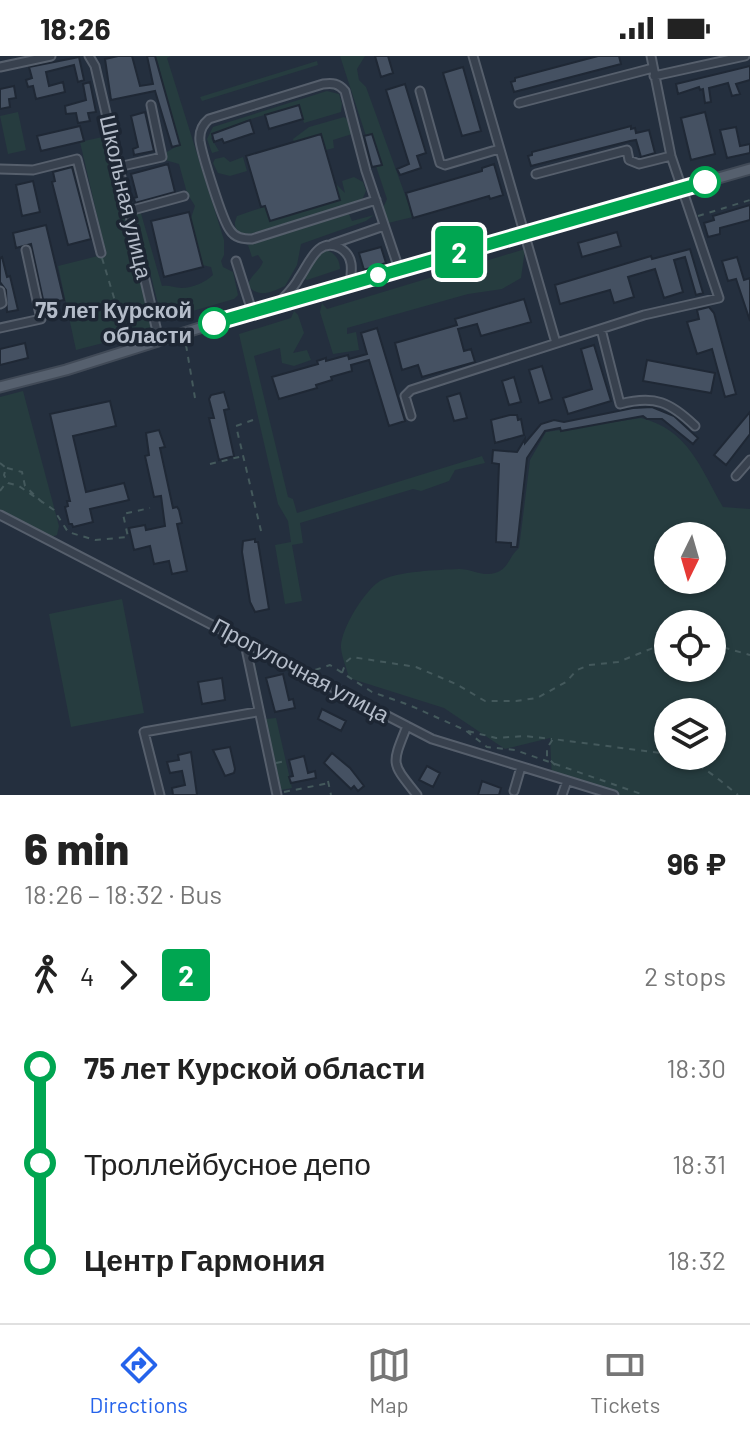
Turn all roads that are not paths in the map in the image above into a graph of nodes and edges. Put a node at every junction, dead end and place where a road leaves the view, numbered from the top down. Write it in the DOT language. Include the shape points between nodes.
graph roads {
  1 [pos="51,56"];
  2 [pos="89,56"];
  3 [pos="473,56"];
  4 [pos="651,56"];
  5 [pos="745,56"];
  6 [pos="0,67"];
  7 [pos="654,72"];
  8 [pos="420,91"];
  9 [pos="519,103"];
  10 [pos="151,105"];
  11 [pos="499,149"];
  12 [pos="671,156"];
  13 [pos="118,167"];
  14 [pos="0,169"];
  15 [pos="750,169"];
  16 [pos="536,174"];
  17 [pos="681,189"];
  18 [pos="184,196"];
  19 [pos="376,200"];
  20 [pos="129,211"];
  21 [pos="384,226"];
  22 [pos="524,232"];
  23 [pos="326,246"];
  24 [pos="26,250"];
  25 [pos="101,253"];
  26 [pos="236,261"];
  27 [pos="399,269"];
  28 [pos="350,283"];
  29 [pos="0,291"];
  30 [pos="279,303"];
  31 [pos="0,304"];
  32 [pos="252,311"];
  33 [pos="0,328"];
  34 [pos="601,329"];
  35 [pos="159,340"];
  36 [pos="556,343"];
  37 [pos="0,387"];
  38 [pos="411,416"];
  39 [pos="695,426"];
  40 [pos="750,460"];
  41 [pos="736,476"];
  42 [pos="0,515"];
  43 [pos="244,639"];
  44 [pos="257,712"];
  45 [pos="407,726"];
  46 [pos="521,767"];
  47 [pos="567,781"];
  48 [pos="514,791"];
  49 [pos="278,794"];
  50 [pos="160,795"];
  51 [pos="417,795"];
  52 [pos="562,795"];
  53 [pos="614,795"];
  1 -- 6 [label="street"];
  2 -- 13 [label="street, Школьная улица"];
  3 -- 11 [label="street"];
  4 -- 7 [label="street"];
  5 -- 7 [label="street"];
  7 -- 9 [label="street"];
  7 -- 12 [label="street"];
  8 -- 11 [label="street" via="440,163"];
  10 -- 13 [label="street" via="162,157"];
  11 -- 22 [label="street"];
  12 -- 16 [label="street" via="639,164 629,160 627,150"];
  12 -- 17 [label="street"];
  13 -- 20 [label="street, Школьная улица"];
  14 -- 25 [label="street" via="33,170 77,159"];
  15 -- 17 [label="main road"];
  17 -- 22 [label="main road"];
  17 -- 34 [label="street" via="719,298"];
  18 -- 20 [label="street"];
  19 -- 19 [label="street" via="345,91 336,83 203,124 200,139 215,189 227,225 239,238 252,239"];
  19 -- 21 [label="street"];
  20 -- 35 [label="street, Школьная улица"];
  21 -- 23 [label="street"];
  21 -- 27 [label="street"];
  22 -- 27 [label="main road"];
  22 -- 36 [label="street"];
  23 -- 28 [label="street" via="348,255"];
  23 -- 30 [label="street" via="312,255"];
  24 -- 33 [label="street" via="41,319"];
  26 -- 32 [label="street"];
  27 -- 28 [label="main road"];
  28 -- 30 [label="main road"];
  29 -- 31 [label="street"];
  30 -- 32 [label="main road"];
  32 -- 35 [label="main road"];
  34 -- 36 [label="street"];
  34 -- 39 [label="street" via="620,404 663,402"];
  35 -- 37 [label="main road"];
  36 -- 38 [label="street" via="407,392"];
  40 -- 41 [label="street"];
  42 -- 43 [label="street, Прогулочная улица"];
  43 -- 44 [label="street"];
  43 -- 45 [label="street, Прогулочная улица"];
  44 -- 49 [label="street"];
  44 -- 50 [label="street" via="144,732"];
  45 -- 46 [label="street, Прогулочная улица"];
  45 -- 51 [label="street" via="394,759"];
  46 -- 47 [label="street, Прогулочная улица"];
  46 -- 48 [label="street"];
  47 -- 52 [label="street"];
  47 -- 53 [label="street, Прогулочная улица"];
}
